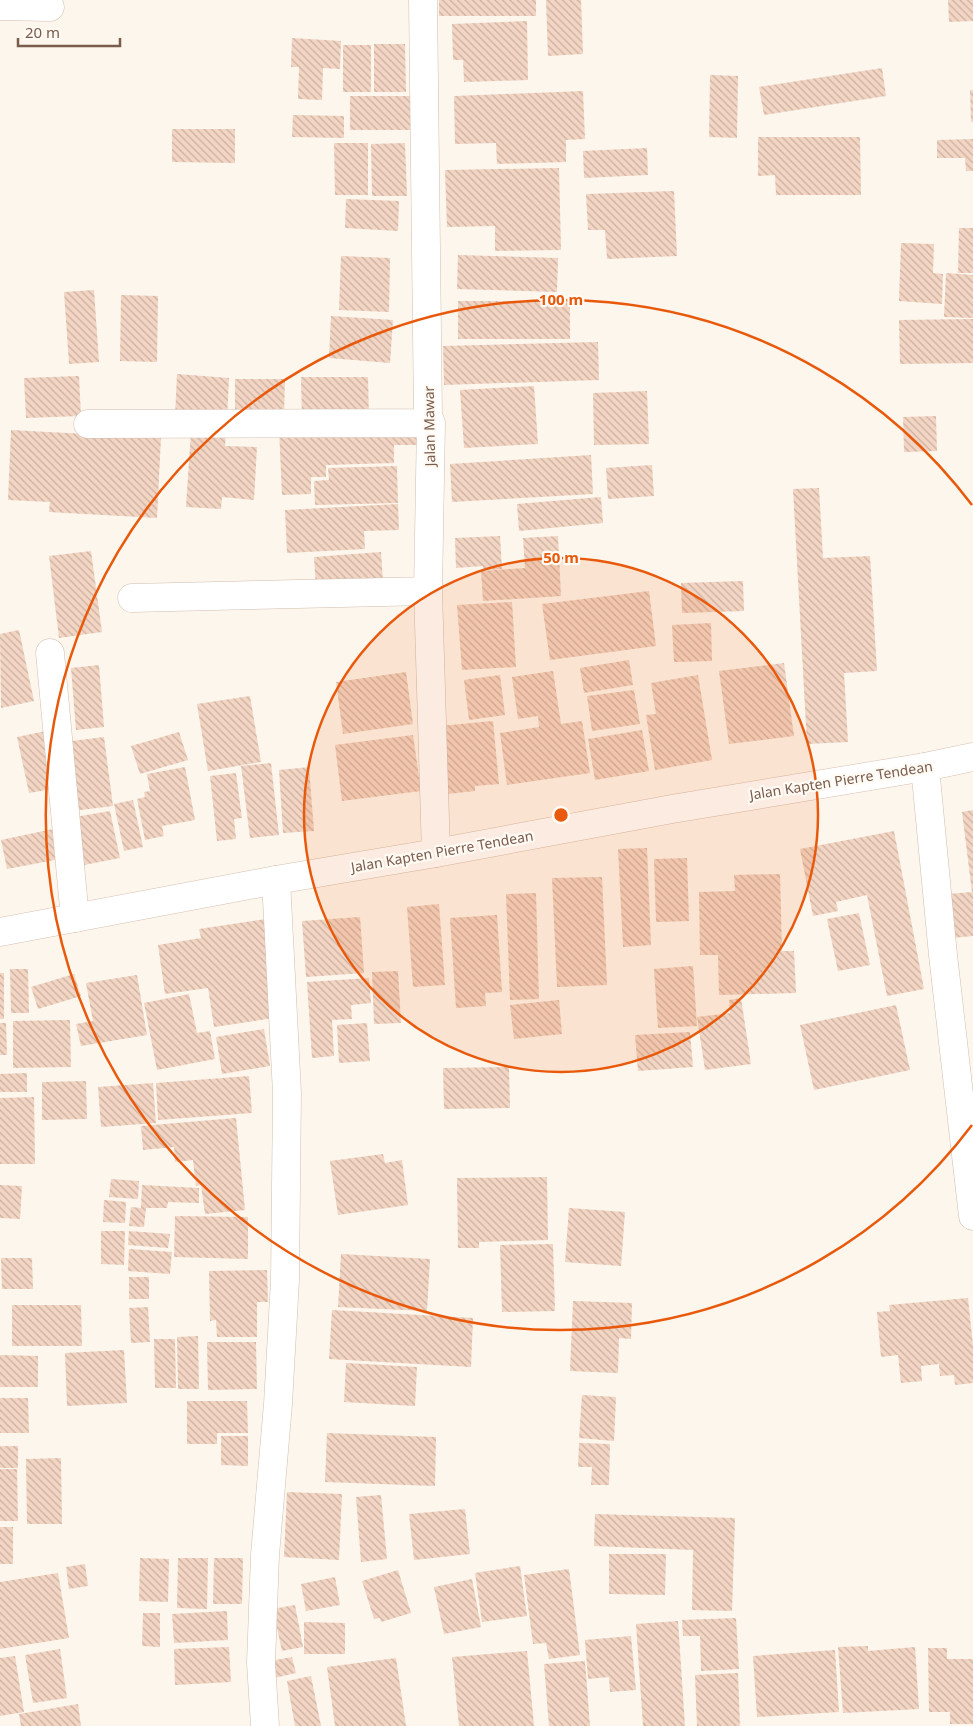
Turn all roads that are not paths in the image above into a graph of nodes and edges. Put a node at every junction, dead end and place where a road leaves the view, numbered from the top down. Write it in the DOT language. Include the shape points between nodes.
graph roads {
  1 [pos="423,0"];
  2 [pos="0,6"];
  3 [pos="50,7"];
  4 [pos="431,422"];
  5 [pos="88,424"];
  6 [pos="428,591"];
  7 [pos="132,598"];
  8 [pos="50,653"];
  9 [pos="973,757"];
  10 [pos="925,767"];
  11 [pos="436,853"];
  12 [pos="276,880"];
  13 [pos="75,918"];
  14 [pos="0,932"];
  15 [pos="973,1216"];
  16 [pos="265,1726"];
  1 -- 4 [label="street, Jalan Mawar" via="428,417"];
  2 -- 3 [label="street"];
  4 -- 5 [label="street"];
  4 -- 6 [label="street, Jalan Mawar"];
  6 -- 7 [label="street"];
  6 -- 11 [label="street, Jalan Mawar"];
  8 -- 13 [label="street"];
  9 -- 10 [label="street, Jalan Kapten Pierre Tendean"];
  10 -- 11 [label="street, Jalan Kapten Pierre Tendean" via="672,808"];
  10 -- 15 [label="street"];
  11 -- 12 [label="street, Jalan Kapten Pierre Tendean"];
  12 -- 13 [label="street, Jalan Kapten Pierre Tendean"];
  12 -- 16 [label="street" via="287,1093 285,1280 265,1555 261,1663"];
  13 -- 14 [label="street, Jalan Kapten Pierre Tendean"];
}
